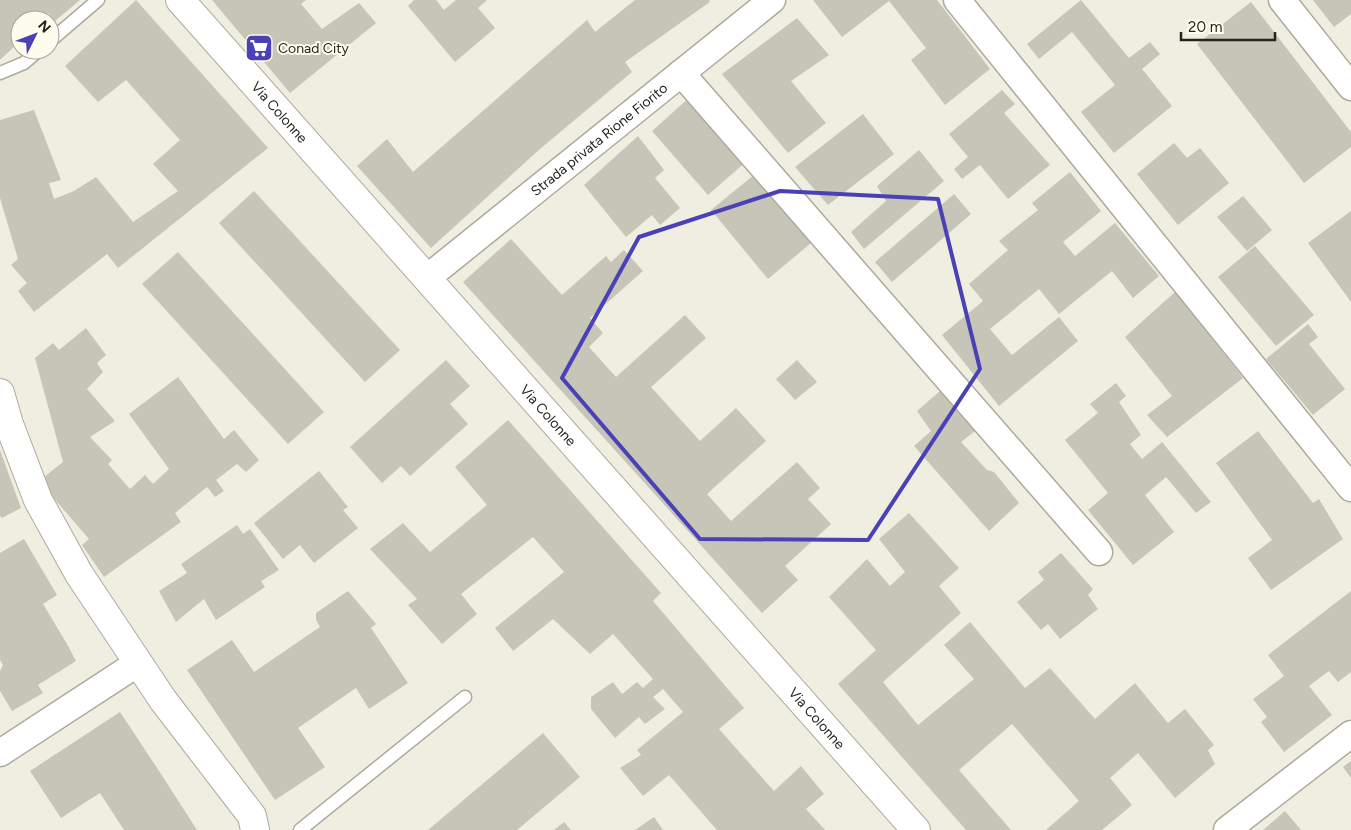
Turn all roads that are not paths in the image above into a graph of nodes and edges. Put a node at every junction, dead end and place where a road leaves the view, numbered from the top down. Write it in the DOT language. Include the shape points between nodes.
graph roads {
  1 [pos="98,0"];
  2 [pos="180,0"];
  3 [pos="772,0"];
  4 [pos="957,0"];
  5 [pos="1282,0"];
  6 [pos="60,32"];
  7 [pos="28,60"];
  8 [pos="0,73"];
  9 [pos="682,73"];
  10 [pos="1351,87"];
  11 [pos="427,278"];
  12 [pos="0,393"];
  13 [pos="1351,488"];
  14 [pos="1099,552"];
  15 [pos="138,663"];
  16 [pos="465,697"];
  17 [pos="1351,734"];
  18 [pos="0,753"];
  19 [pos="255,830"];
  20 [pos="300,830"];
  21 [pos="916,830"];
  22 [pos="1227,830"];
  1 -- 6 [label="lane"];
  2 -- 11 [label="main road, Via Colonne"];
  3 -- 9 [label="street, Strada privata Rione Fiorito"];
  4 -- 13 [label="street"];
  5 -- 10 [label="street"];
  7 -- 8 [label="lane"];
  9 -- 11 [label="street, Strada privata Rione Fiorito"];
  9 -- 14 [label="street"];
  11 -- 21 [label="main road, Via Colonne"];
  12 -- 15 [label="main road" via="38,500 79,574"];
  15 -- 18 [label="street"];
  15 -- 19 [label="main road" via="252,816"];
  16 -- 20 [label="lane"];
  17 -- 22 [label="street"];
}
